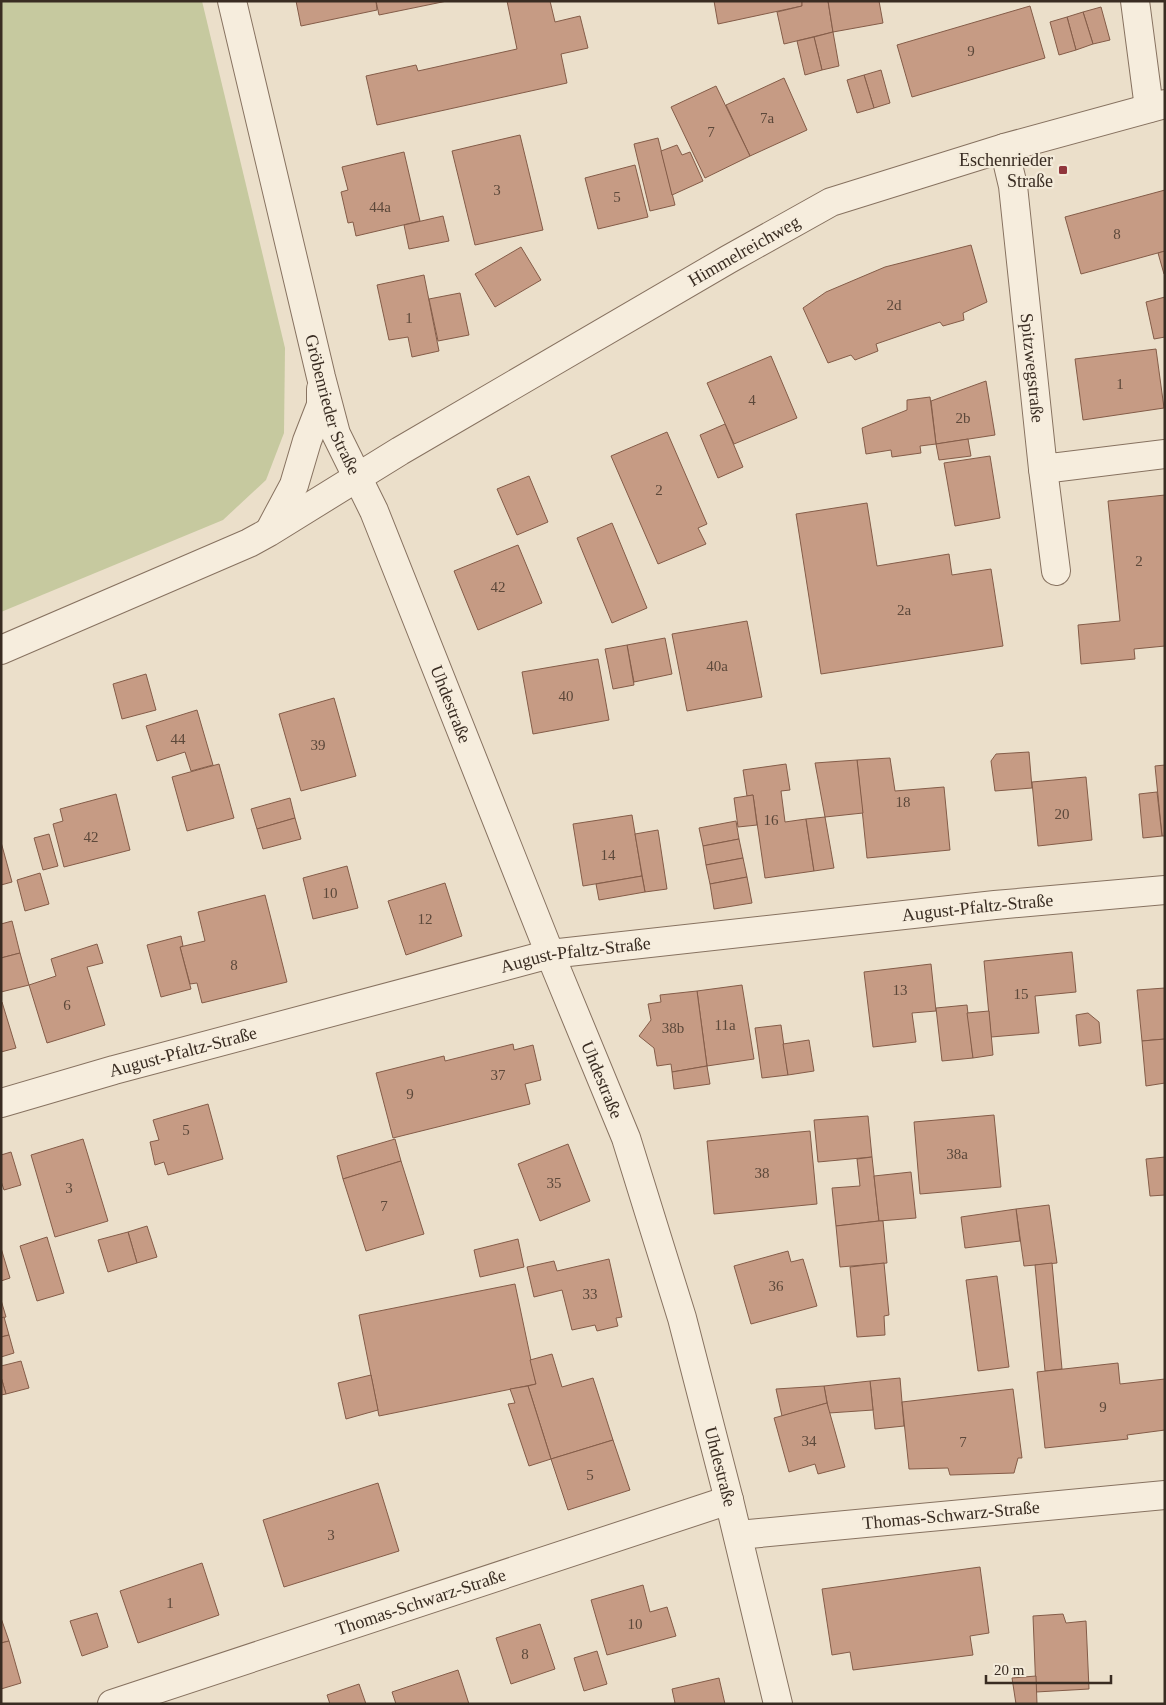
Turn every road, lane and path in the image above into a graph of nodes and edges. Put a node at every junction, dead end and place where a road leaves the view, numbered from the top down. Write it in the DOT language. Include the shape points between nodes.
graph roads {
  1 [pos="232,1"];
  2 [pos="1136,1"];
  3 [pos="1157,106"];
  4 [pos="1004,148"];
  5 [pos="321,377"];
  6 [pos="1165,454"];
  7 [pos="1044,469"];
  8 [pos="358,477"];
  9 [pos="269,532"];
  10 [pos="1056,571"];
  11 [pos="1,650"];
  12 [pos="1165,890"];
  13 [pos="550,954"];
  14 [pos="1,1103"];
  15 [pos="1165,1495"];
  16 [pos="729,1500"];
  17 [pos="738,1535"];
  18 [pos="112,1704"];
  19 [pos="778,1704"];
  1 -- 5 [label="street, Gröbenrieder Straße"];
  2 -- 3 [label="street"];
  3 -- 4 [label="street, Himmelreichweg"];
  4 -- 7 [label="street, Spitzwegstraße" via="1013,186"];
  4 -- 8 [label="street, Himmelreichweg" via="831,202"];
  5 -- 8 [label="street, Gröbenrieder Straße" via="336,434"];
  5 -- 9 [label="street" via="321,405 294,485"];
  6 -- 7 [label="street"];
  7 -- 10 [label="street, Spitzwegstraße"];
  8 -- 9 [label="street, Gröbenrieder Straße"];
  8 -- 13 [label="street, Uhdestraße"];
  9 -- 11 [label="street, Gröbenrieder Straße"];
  12 -- 13 [label="street, August-Pfaltz-Straße" via="995,905"];
  13 -- 14 [label="street, August-Pfaltz-Straße"];
  13 -- 16 [label="street, Uhdestraße" via="626,1138 682,1318"];
  15 -- 17 [label="street, Thomas-Schwarz-Straße"];
  16 -- 17 [label="street, Uhdestraße"];
  16 -- 18 [label="street, Thomas-Schwarz-Straße"];
  17 -- 19 [label="street, Uhdestraße"];
}
